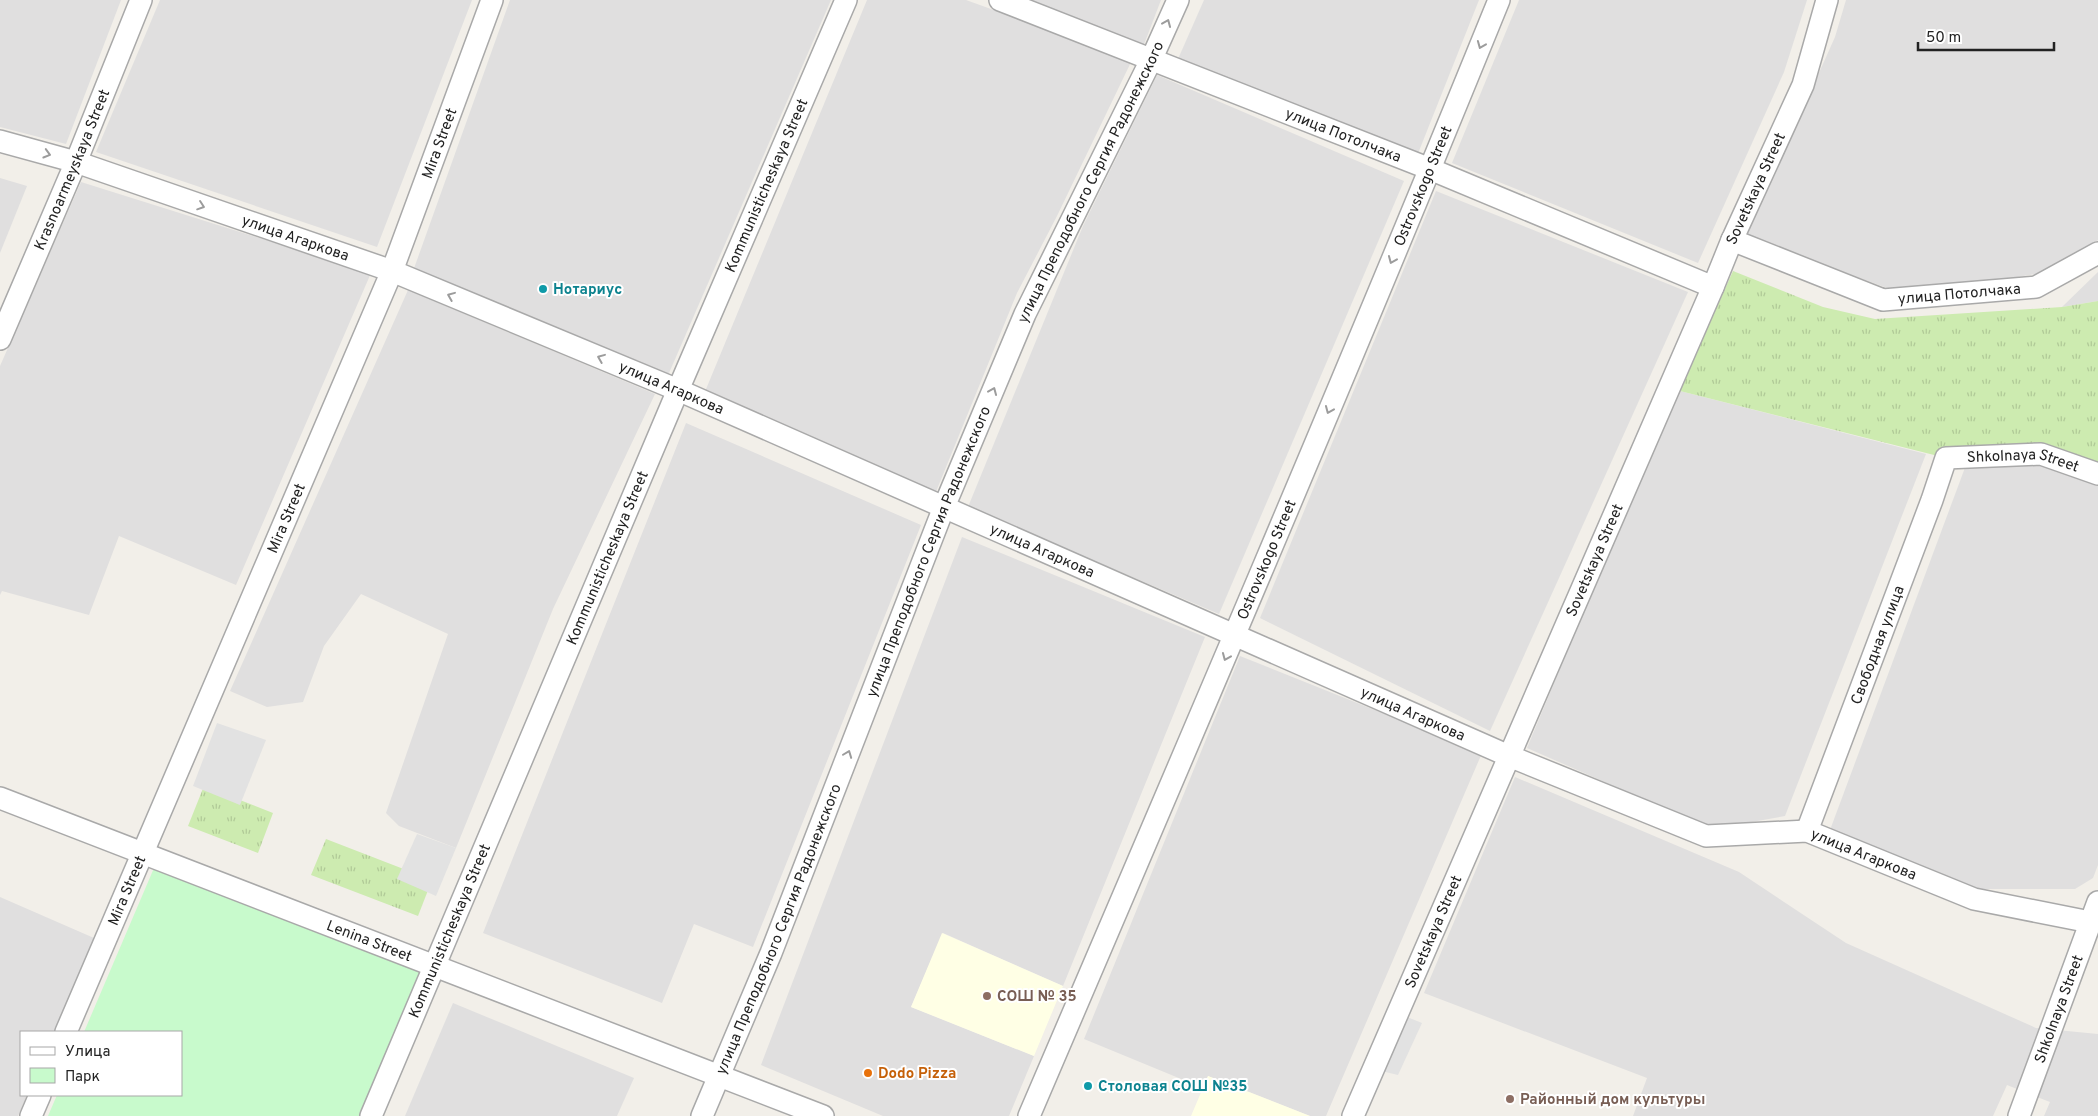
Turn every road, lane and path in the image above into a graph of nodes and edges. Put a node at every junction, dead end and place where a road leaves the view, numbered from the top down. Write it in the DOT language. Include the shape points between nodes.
graph roads {
  1 [pos="141,0"];
  2 [pos="492,0"];
  3 [pos="846,0"];
  4 [pos="1000,0"];
  5 [pos="1178,0"];
  6 [pos="1499,0"];
  7 [pos="1826,0"];
  8 [pos="1152,58"];
  9 [pos="0,141"];
  10 [pos="76,162"];
  11 [pos="1430,169"];
  12 [pos="1732,240"];
  13 [pos="2098,253"];
  14 [pos="392,271"];
  15 [pos="1713,287"];
  16 [pos="0,339"];
  17 [pos="678,390"];
  18 [pos="1946,458"];
  19 [pos="2098,474"];
  20 [pos="944,507"];
  21 [pos="1235,634"];
  22 [pos="1509,756"];
  23 [pos="0,798"];
  24 [pos="1807,831"];
  25 [pos="143,852"];
  26 [pos="2094,912"];
  27 [pos="435,967"];
  28 [pos="66,1031"];
  29 [pos="719,1075"];
  30 [pos="40,1096"];
  31 [pos="31,1116"];
  32 [pos="371,1116"];
  33 [pos="702,1116"];
  34 [pos="823,1116"];
  35 [pos="1029,1116"];
  36 [pos="1353,1116"];
  37 [pos="2018,1116"];
  1 -- 10 [label="street, Krasnoarmeyskaya Street"];
  2 -- 14 [label="street, Mira Street"];
  3 -- 17 [label="street, Kommunisticheskaya Street"];
  4 -- 8 [label="street, улица Потолчака"];
  8 -- 5 [label="street, улица Преподобного Сергия Радонежского, one-way"];
  6 -- 11 [label="street, Ostrovskogo Street, one-way"];
  7 -- 12 [label="street, Sovetskaya Street" via="1803,85"];
  8 -- 11 [label="street, улица Потолчака"];
  20 -- 8 [label="street, улица Преподобного Сергия Радонежского, one-way" via="1025,314"];
  9 -- 10 [label="street, улица Агаркова, one-way"];
  10 -- 14 [label="street, улица Агаркова, one-way"];
  10 -- 16 [label="street, Krasnoarmeyskaya Street"];
  11 -- 15 [label="street, улица Потолчака"];
  11 -- 21 [label="street, Ostrovskogo Street, one-way"];
  12 -- 13 [label="street, улица Потолчака" via="1883,300 2036,287"];
  12 -- 15 [label="street, Sovetskaya Street"];
  17 -- 14 [label="street, улица Агаркова, one-way"];
  14 -- 25 [label="street, Mira Street"];
  15 -- 22 [label="street, Sovetskaya Street"];
  17 -- 20 [label="street, улица Агаркова"];
  17 -- 27 [label="street, Kommunisticheskaya Street"];
  18 -- 19 [label="street, Shkolnaya Street" via="2042,454"];
  18 -- 24 [label="street, Свободная улица"];
  20 -- 21 [label="street, улица Агаркова"];
  29 -- 20 [label="street, улица Преподобного Сергия Радонежского, one-way" via="771,953"];
  21 -- 22 [label="street, улица Агаркова"];
  21 -- 35 [label="street, Ostrovskogo Street, one-way"];
  22 -- 24 [label="street, улица Агаркова" via="1706,836"];
  22 -- 36 [label="street, Sovetskaya Street"];
  23 -- 25 [label="street, Lenina Street"];
  24 -- 26 [label="street, улица Агаркова" via="1974,899"];
  25 -- 27 [label="street, Lenina Street"];
  25 -- 28 [label="street, Mira Street"];
  26 -- 37 [label="street, Shkolnaya Street"];
  27 -- 29 [label="street, Lenina Street"];
  27 -- 32 [label="street, Kommunisticheskaya Street"];
  29 -- 33 [label="street, улица Преподобного Сергия Радонежского"];
  29 -- 34 [label="street, Lenina Street"];
  30 -- 31 [label="street"];
}
